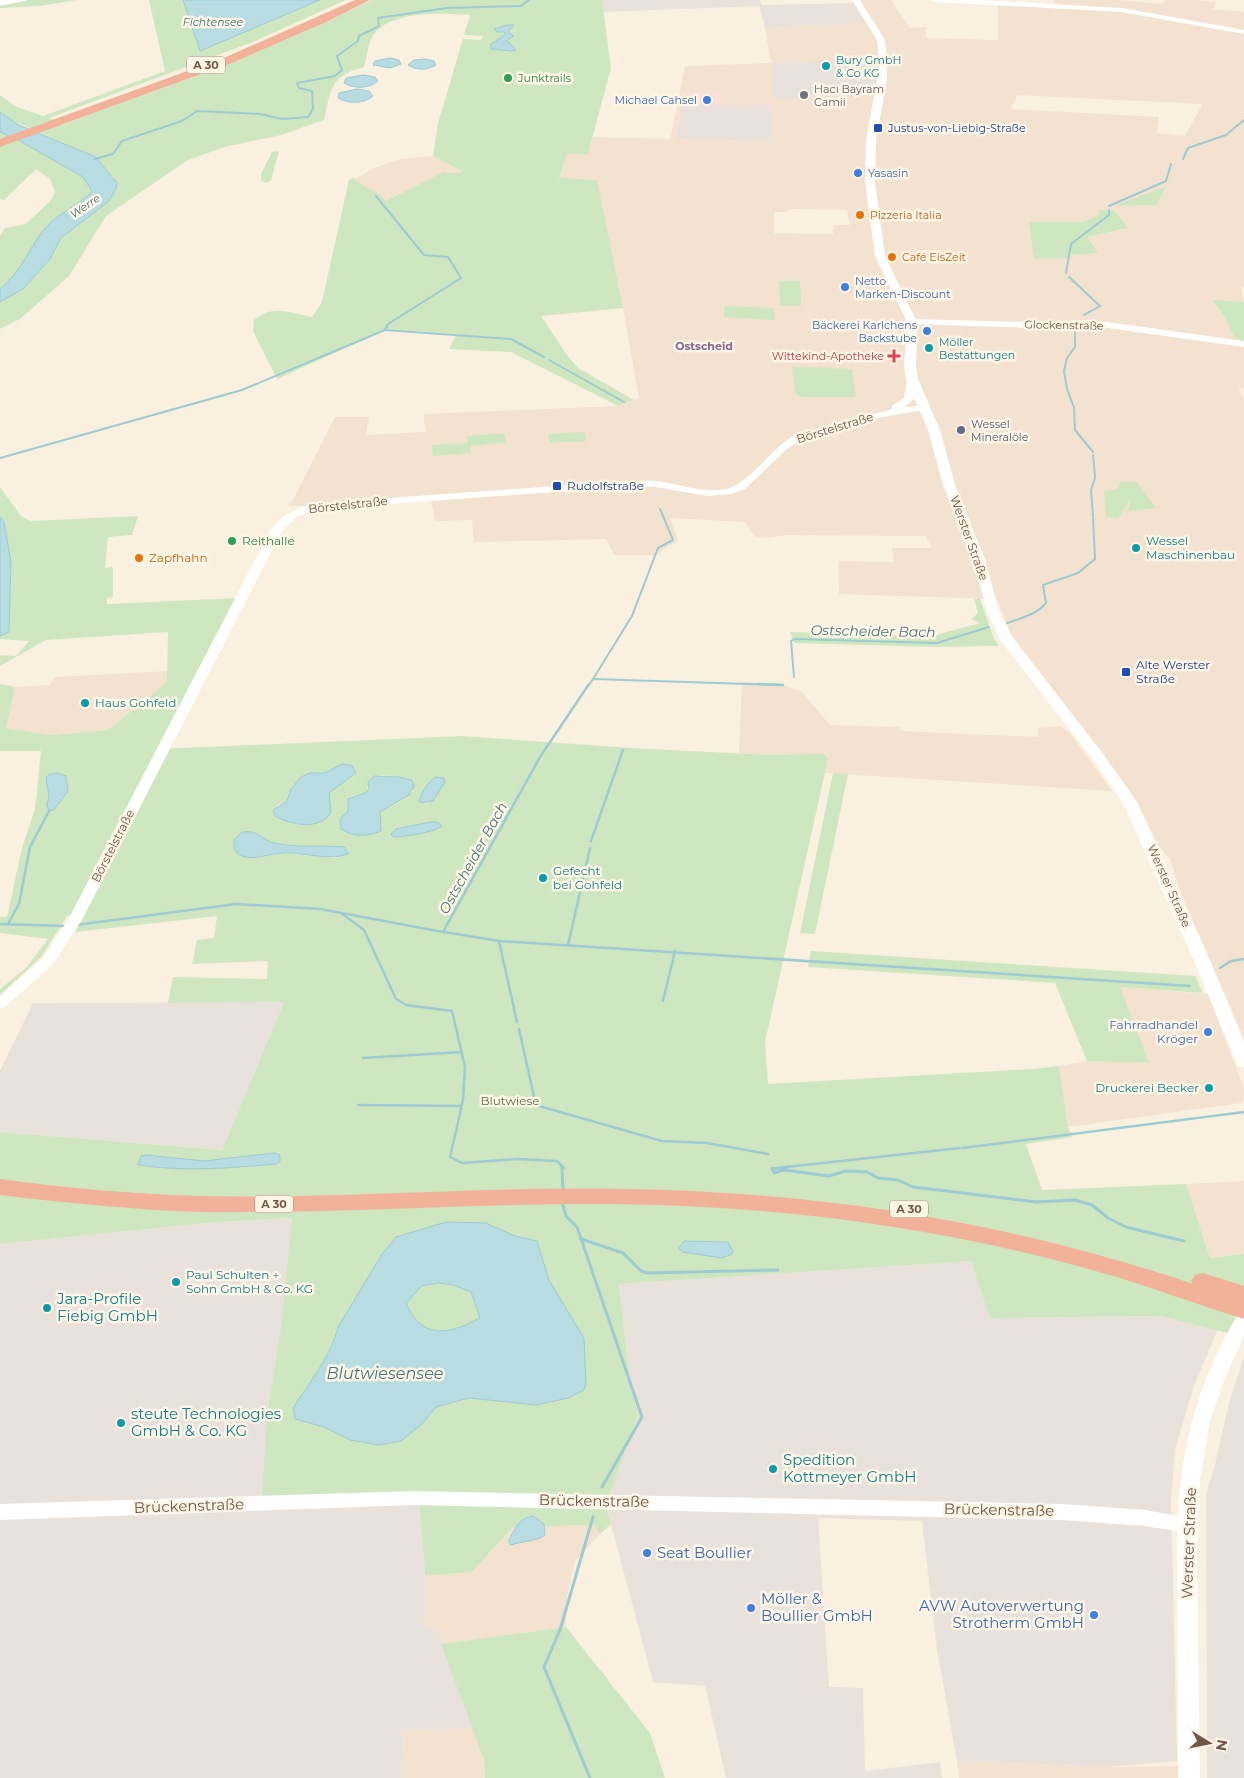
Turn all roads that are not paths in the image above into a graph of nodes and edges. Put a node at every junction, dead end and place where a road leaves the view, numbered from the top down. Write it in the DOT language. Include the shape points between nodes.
graph roads {
  1 [pos="24,0"];
  2 [pos="354,0"];
  3 [pos="364,0"];
  4 [pos="856,0"];
  5 [pos="936,0"];
  6 [pos="0,3"];
  7 [pos="1244,32"];
  8 [pos="57,121"];
  9 [pos="0,138"];
  10 [pos="0,143"];
  11 [pos="912,322"];
  12 [pos="1244,344"];
  13 [pos="912,379"];
  14 [pos="925,407"];
  15 [pos="877,414"];
  16 [pos="0,1004"];
  17 [pos="1244,1062"];
  18 [pos="0,1173"];
  19 [pos="0,1187"];
  20 [pos="549,1191"];
  21 [pos="1235,1299"];
  22 [pos="1244,1318"];
  23 [pos="0,1512"];
  24 [pos="1188,1525"];
  25 [pos="1189,1778"];
  1 -- 6 [label="main road"];
  2 -- 8 [label="highway, A 30" via="298,27"];
  3 -- 8 [label="highway, A 30" via="245,54"];
  4 -- 11 [label="main road, Werster Straße" via="881,40 883,60 871,140 870,174 880,256"];
  5 -- 7 [label="street" via="1129,11"];
  8 -- 9 [label="highway, A 30"];
  8 -- 10 [label="highway, A 30"];
  11 -- 12 [label="street, Glockenstraße" via="1093,323"];
  11 -- 13 [label="main road, Werster Straße"];
  13 -- 14 [label="main road, Werster Straße"];
  13 -- 15 [label="street" via="906,403"];
  14 -- 15 [label="street, Börstelstraße"];
  14 -- 17 [label="main road, Werster Straße" via="1000,628 1130,803"];
  15 -- 16 [label="street, Börstelstraße" via="803,436 783,447 741,487 727,492 708,493 655,484 597,486 319,506 287,518 276,531 221,633 76,918 35,974"];
  18 -- 20 [label="highway, A 30" via="106,1185 230,1192"];
  19 -- 20 [label="highway, A 30" via="96,1198 223,1204"];
  20 -- 21 [label="highway, A 30" via="579,1190 778,1205 907,1222 1042,1249 1163,1283"];
  22 -- 24 [label="main road, Werster Straße" via="1222,1363 1198,1432 1191,1470"];
  23 -- 24 [label="main road, Brückenstraße" via="444,1499 1062,1512 1145,1518"];
  24 -- 25 [label="main road, Werster Straße"];
}
